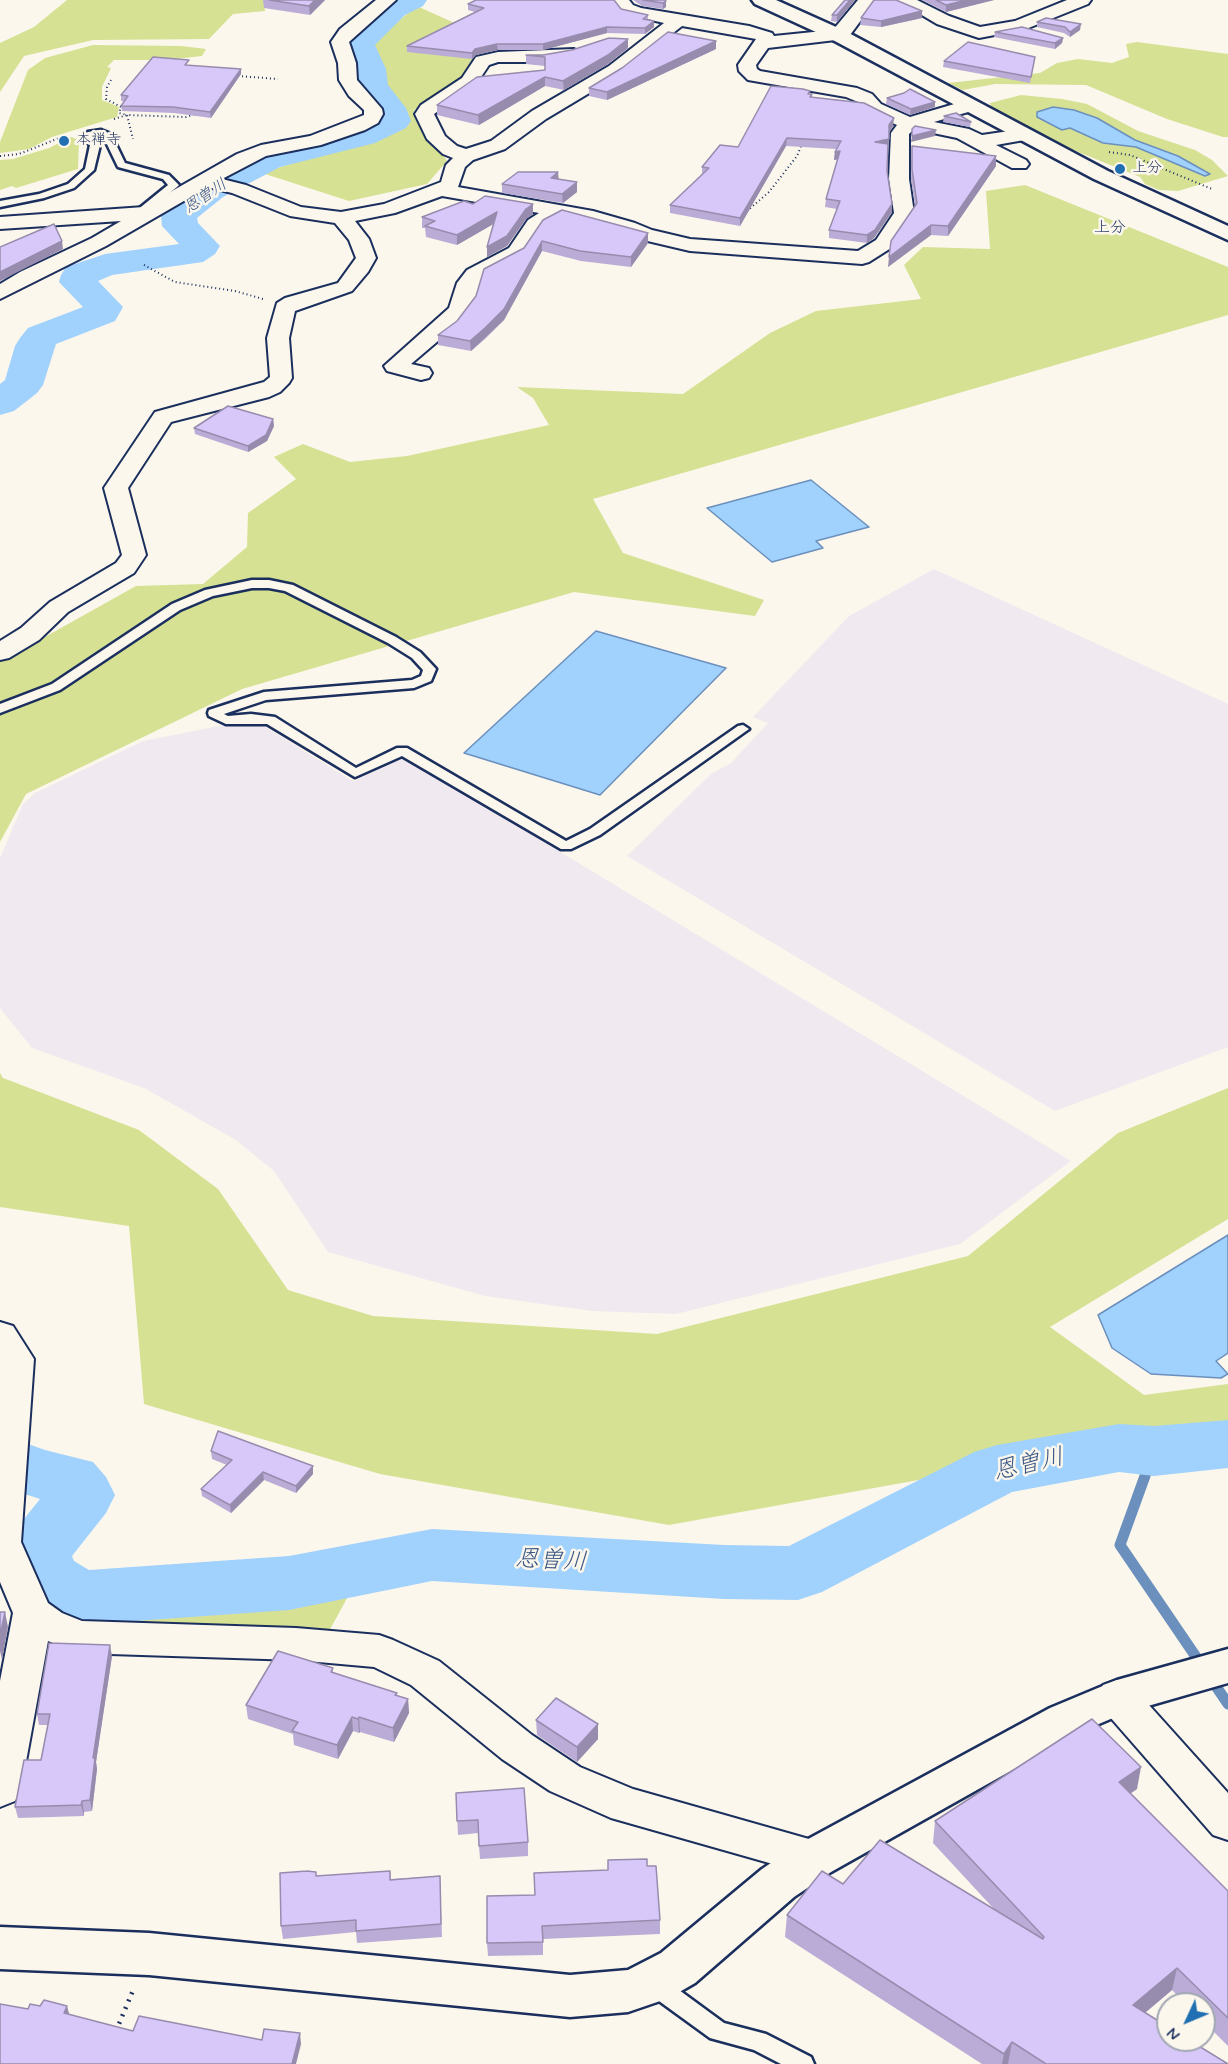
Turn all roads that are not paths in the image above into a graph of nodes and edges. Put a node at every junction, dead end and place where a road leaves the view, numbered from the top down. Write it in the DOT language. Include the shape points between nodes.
graph roads {
  1 [pos="387,0"];
  2 [pos="620,0"];
  3 [pos="761,0"];
  4 [pos="867,0"];
  5 [pos="902,0"];
  6 [pos="1082,0"];
  7 [pos="678,20"];
  8 [pos="1014,26"];
  9 [pos="1032,30"];
  10 [pos="838,36"];
  11 [pos="626,40"];
  12 [pos="653,42"];
  13 [pos="762,43"];
  14 [pos="587,47"];
  15 [pos="968,106"];
  16 [pos="910,123"];
  17 [pos="1023,135"];
  18 [pos="980,141"];
  19 [pos="466,156"];
  20 [pos="1019,164"];
  21 [pos="215,183"];
  22 [pos="441,190"];
  23 [pos="0,204"];
  24 [pos="559,211"];
  25 [pos="145,213"];
  26 [pos="341,218"];
  27 [pos="0,223"];
  28 [pos="1228,234"];
  29 [pos="0,293"];
  30 [pos="421,373"];
  31 [pos="0,652"];
  32 [pos="0,709"];
  33 [pos="743,729"];
  34 [pos="0,1335"];
  35 [pos="1,1534"];
  36 [pos="33,1613"];
  37 [pos="1228,1666"];
  38 [pos="1117,1697"];
  39 [pos="0,1789"];
  40 [pos="1228,1822"];
  41 [pos="815,1858"];
  42 [pos="0,1948"];
  43 [pos="652,1983"];
  44 [pos="803,2064"];
  1 -- 21 [label="street" via="340,42 348,80 373,109 371,119 314,141 261,151 244,158"];
  2 -- 7 [label="street" via="637,13"];
  3 -- 10 [label="street"];
  4 -- 10 [label="street"];
  5 -- 8 [label="street" via="977,39"];
  6 -- 8 [label="street"];
  7 -- 12 [label="street"];
  7 -- 13 [label="street" via="749,31 766,37"];
  8 -- 9 [label="lane"];
  10 -- 13 [label="street"];
  10 -- 15 [label="street"];
  11 -- 12 [label="street"];
  12 -- 19 [label="street" via="498,145"];
  13 -- 16 [label="street" via="747,65 754,76 850,92 865,98 874,108"];
  14 -- 19 [label="street" via="543,57 498,57 482,62 469,82 428,109 424,114 437,139"];
  15 -- 16 [label="street"];
  15 -- 17 [label="street"];
  16 -- 18 [label="street" via="942,128"];
  16 -- 24 [label="street" via="900,133 899,179 904,213 884,244 862,258 679,243"];
  17 -- 18 [label="street"];
  17 -- 28 [label="street"];
  18 -- 20 [label="street"];
  19 -- 22 [label="street" via="456,165 450,185"];
  21 -- 25 [label="street"];
  21 -- 26 [label="street" via="297,212"];
  22 -- 24 [label="street"];
  22 -- 26 [label="street" via="388,209"];
  23 -- 25 [label="lane" via="71,186 89,170 95,145 88,137 101,133 108,136 121,165 166,177 174,185"];
  24 -- 30 [label="street" via="535,224 516,252 474,274 457,313 395,366"];
  25 -- 27 [label="street"];
  25 -- 29 [label="street" via="99,242"];
  26 -- 31 [label="street" via="359,239 366,258 345,287 285,308 278,338 281,378 261,392 163,417 116,488 134,555 130,562 59,607 30,634"];
  32 -- 33 [label="lane" via="56,687 176,608 209,593 269,584 289,588 392,640 430,669 427,678 414,684 264,696 214,713 226,720 270,720 355,773 402,752 566,846 595,832"];
  34 -- 35 [label="street" via="16,1359"];
  35 -- 36 [label="street"];
  36 -- 39 [label="street"];
  36 -- 41 [label="street" via="79,1637 296,1644 379,1651 425,1673 517,1747 565,1779 626,1805"];
  37 -- 38 [label="street"];
  38 -- 40 [label="street"];
  38 -- 41 [label="street" via="1065,1720"];
  41 -- 43 [label="street" via="778,1883 678,1968"];
  42 -- 43 [label="street" via="149,1954 570,1996 628,1991"];
  43 -- 44 [label="lane" via="718,2031 758,2041"];
}
